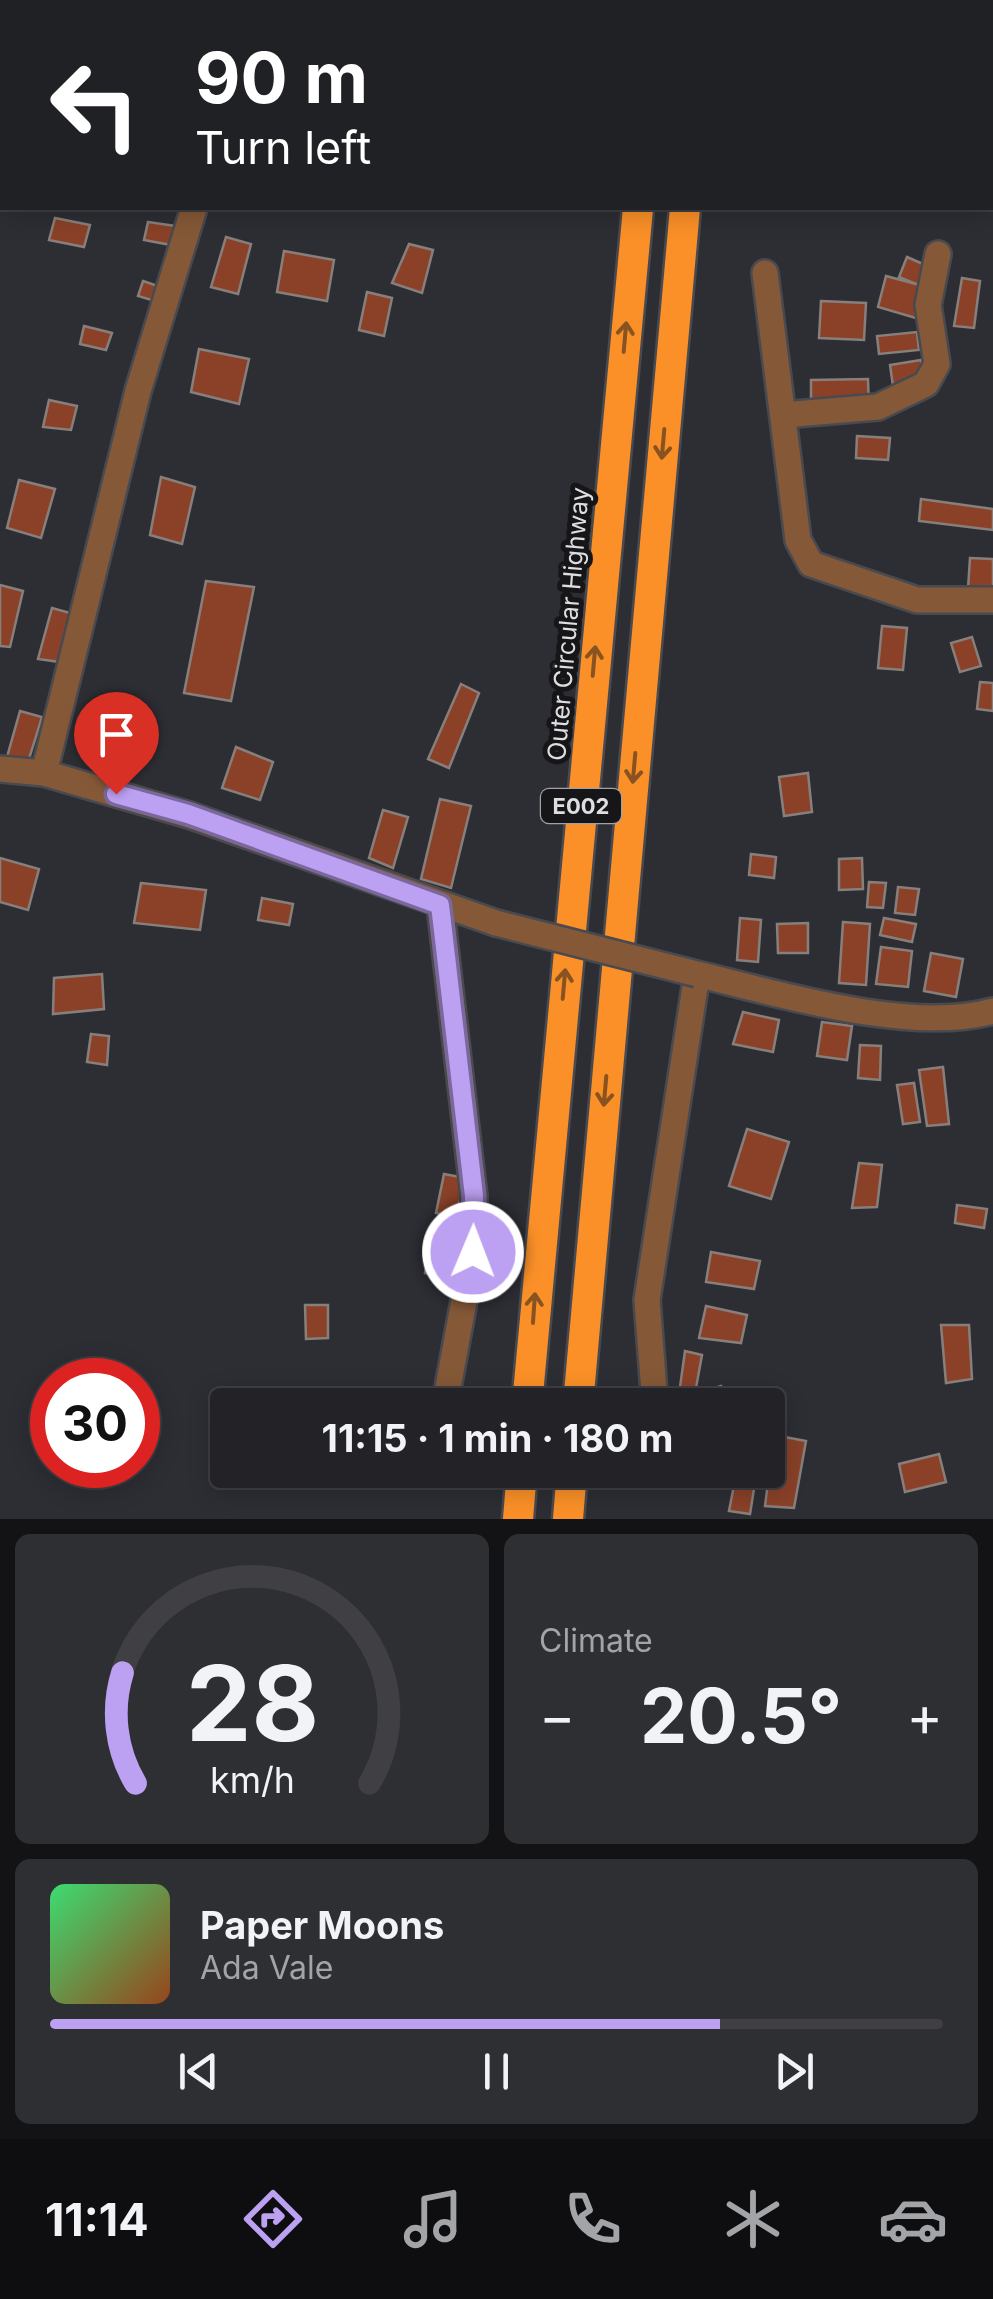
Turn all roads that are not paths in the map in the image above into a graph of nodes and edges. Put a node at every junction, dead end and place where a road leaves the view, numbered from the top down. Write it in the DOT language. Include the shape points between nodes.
graph roads {
  1 [pos="193,210"];
  2 [pos="638,210"];
  3 [pos="685,210"];
  4 [pos="938,254"];
  5 [pos="765,274"];
  6 [pos="783,415"];
  7 [pos="993,600"];
  8 [pos="0,769"];
  9 [pos="44,773"];
  10 [pos="440,905"];
  11 [pos="697,974"];
  12 [pos="993,1011"];
  13 [pos="447,1388"];
  14 [pos="529,1388"];
  15 [pos="580,1388"];
  16 [pos="653,1388"];
  17 [pos="521,1488"];
  18 [pos="571,1488"];
  19 [pos="518,1519"];
  20 [pos="568,1519"];
  1 -- 9 [label="street" via="138,391"];
  14 -- 2 [label="highway, Outer Circular Highway / E002, one-way"];
  3 -- 15 [label="highway, E002, one-way"];
  4 -- 6 [label="street" via="928,305 936,364 926,384 878,406"];
  5 -- 6 [label="street"];
  6 -- 7 [label="street" via="798,540 811,564 917,600"];
  8 -- 9 [label="street"];
  9 -- 10 [label="street" via="188,814"];
  10 -- 11 [label="street, bridge"];
  10 -- 13 [label="street" via="474,1196 473,1252"];
  11 -- 12 [label="street" via="889,1014"];
  11 -- 16 [label="street" via="647,1300"];
  17 -- 19 [label="highway"];
  18 -- 20 [label="highway"];
}
